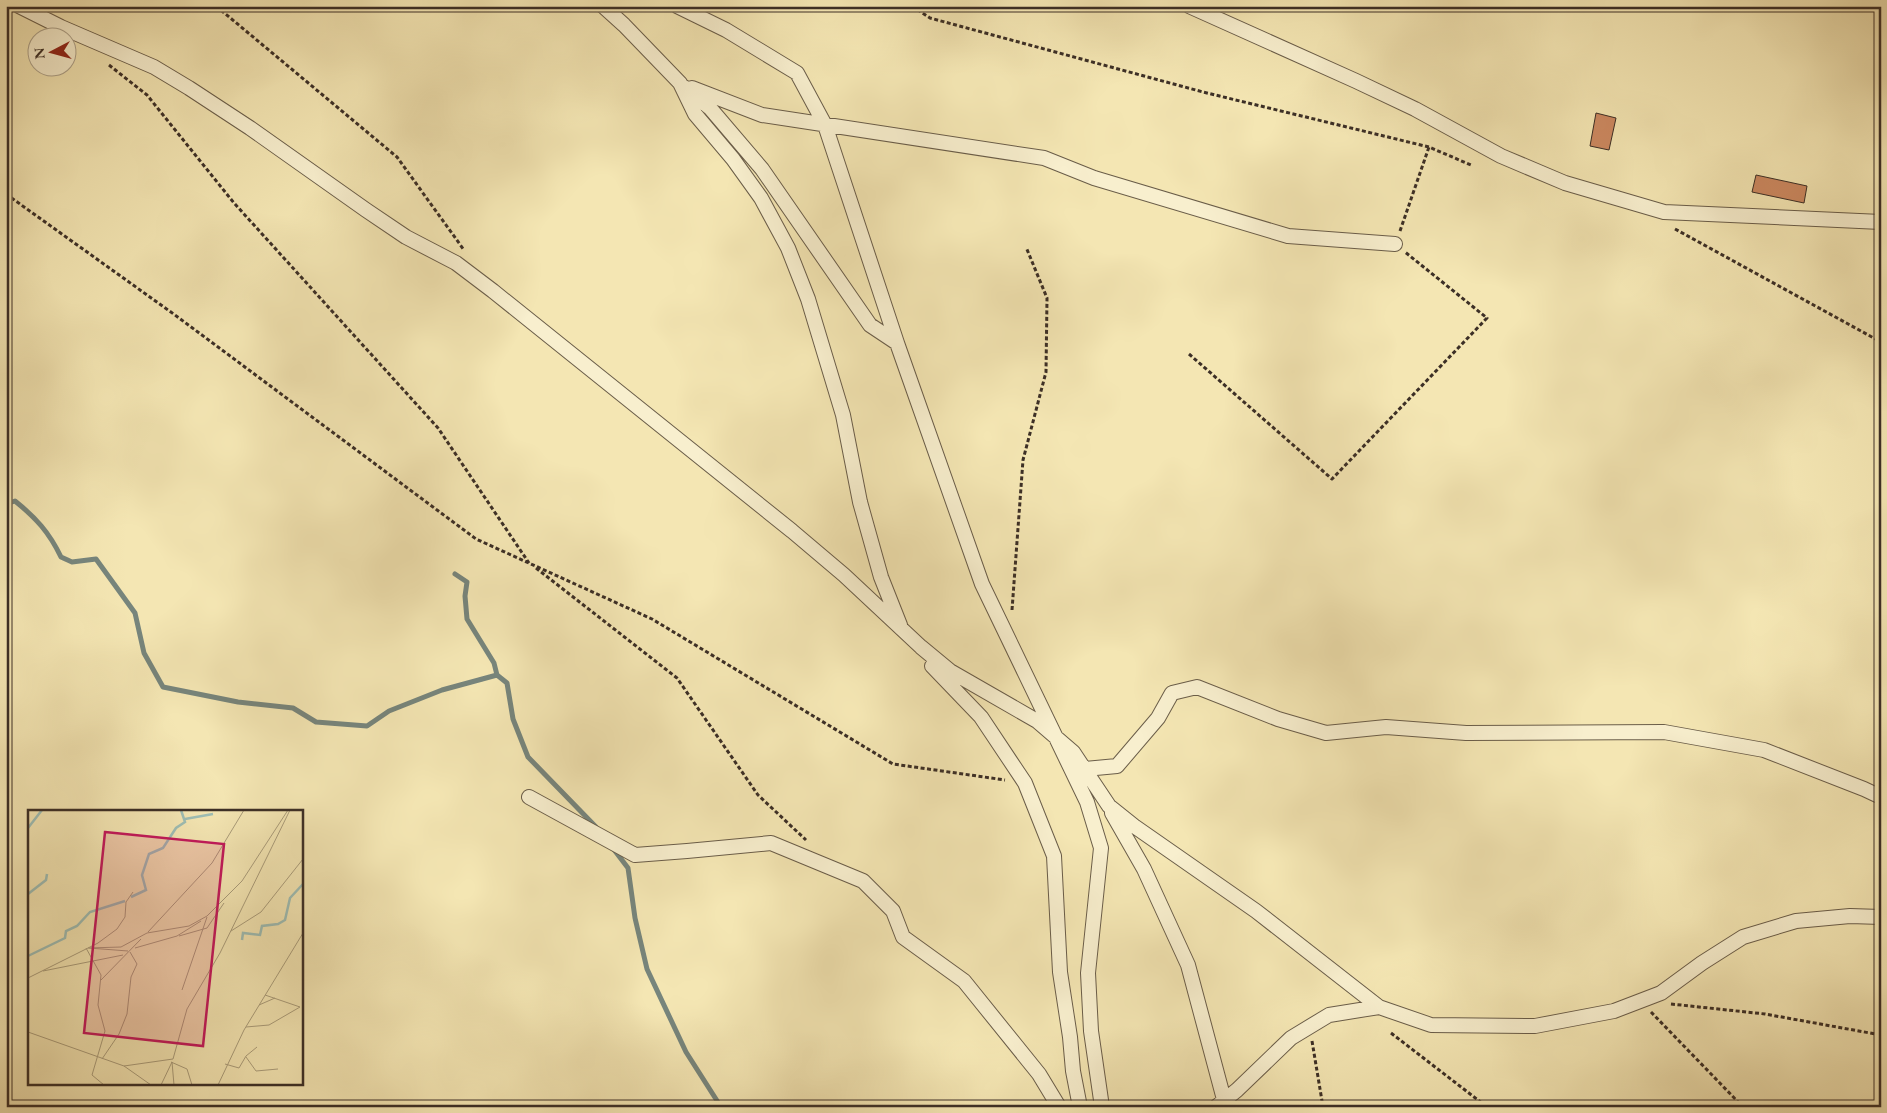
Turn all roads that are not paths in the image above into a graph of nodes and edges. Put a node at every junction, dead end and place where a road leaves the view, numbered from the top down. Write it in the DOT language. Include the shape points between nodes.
graph roads {
  1 [pos="19,6"];
  2 [pos="603,6"];
  3 [pos="677,6"];
  4 [pos="1189,6"];
  5 [pos="680,83"];
  6 [pos="825,125"];
  7 [pos="1881,222"];
  8 [pos="1395,244"];
  9 [pos="897,343"];
  10 [pos="902,629"];
  11 [pos="1055,737"];
  12 [pos="1085,769"];
  13 [pos="529,797"];
  14 [pos="1881,797"];
  15 [pos="1109,806"];
  16 [pos="1881,917"];
  17 [pos="1379,1007"];
  18 [pos="1222,1105"];
  19 [pos="1059,1107"];
  20 [pos="1080,1107"];
  21 [pos="1102,1107"];
  1 -- 10 [label="street" via="154,67 250,128 406,237 456,263 785,525"];
  2 -- 5 [label="street"];
  3 -- 6 [label="street" via="726,30 797,73"];
  4 -- 7 [label="street" via="1356,81 1501,156 1565,183 1664,212"];
  5 -- 6 [label="street" via="762,115"];
  5 -- 9 [label="street" via="710,108 762,169 870,325"];
  5 -- 10 [label="street" via="695,114 733,158 761,198 788,248 808,298 843,415 860,502 881,577"];
  6 -- 8 [label="street" via="1044,158 1094,178 1288,236"];
  6 -- 9 [label="street"];
  9 -- 11 [label="street" via="982,584"];
  10 -- 11 [label="street" via="950,671 1037,721"];
  10 -- 20 [label="street" via="981,717 1025,783 1054,856 1060,972"];
  11 -- 12 [label="street" via="1073,752"];
  11 -- 21 [label="street" via="1087,802 1101,848 1088,973"];
  12 -- 14 [label="street" via="1117,766 1158,718 1172,693 1197,687 1278,720 1326,733 1386,727 1466,733 1664,732 1764,750"];
  12 -- 15 [label="street"];
  13 -- 19 [label="street" via="635,854 771,843 863,881 893,911 903,937 964,980 1039,1074"];
  15 -- 17 [label="street" via="1256,911"];
  15 -- 18 [label="street" via="1144,869 1188,966"];
  16 -- 17 [label="street" via="1796,921 1743,937 1661,993 1614,1011 1535,1026 1431,1024"];
  17 -- 18 [label="street" via="1329,1015 1310,1026 1291,1038"];
}
